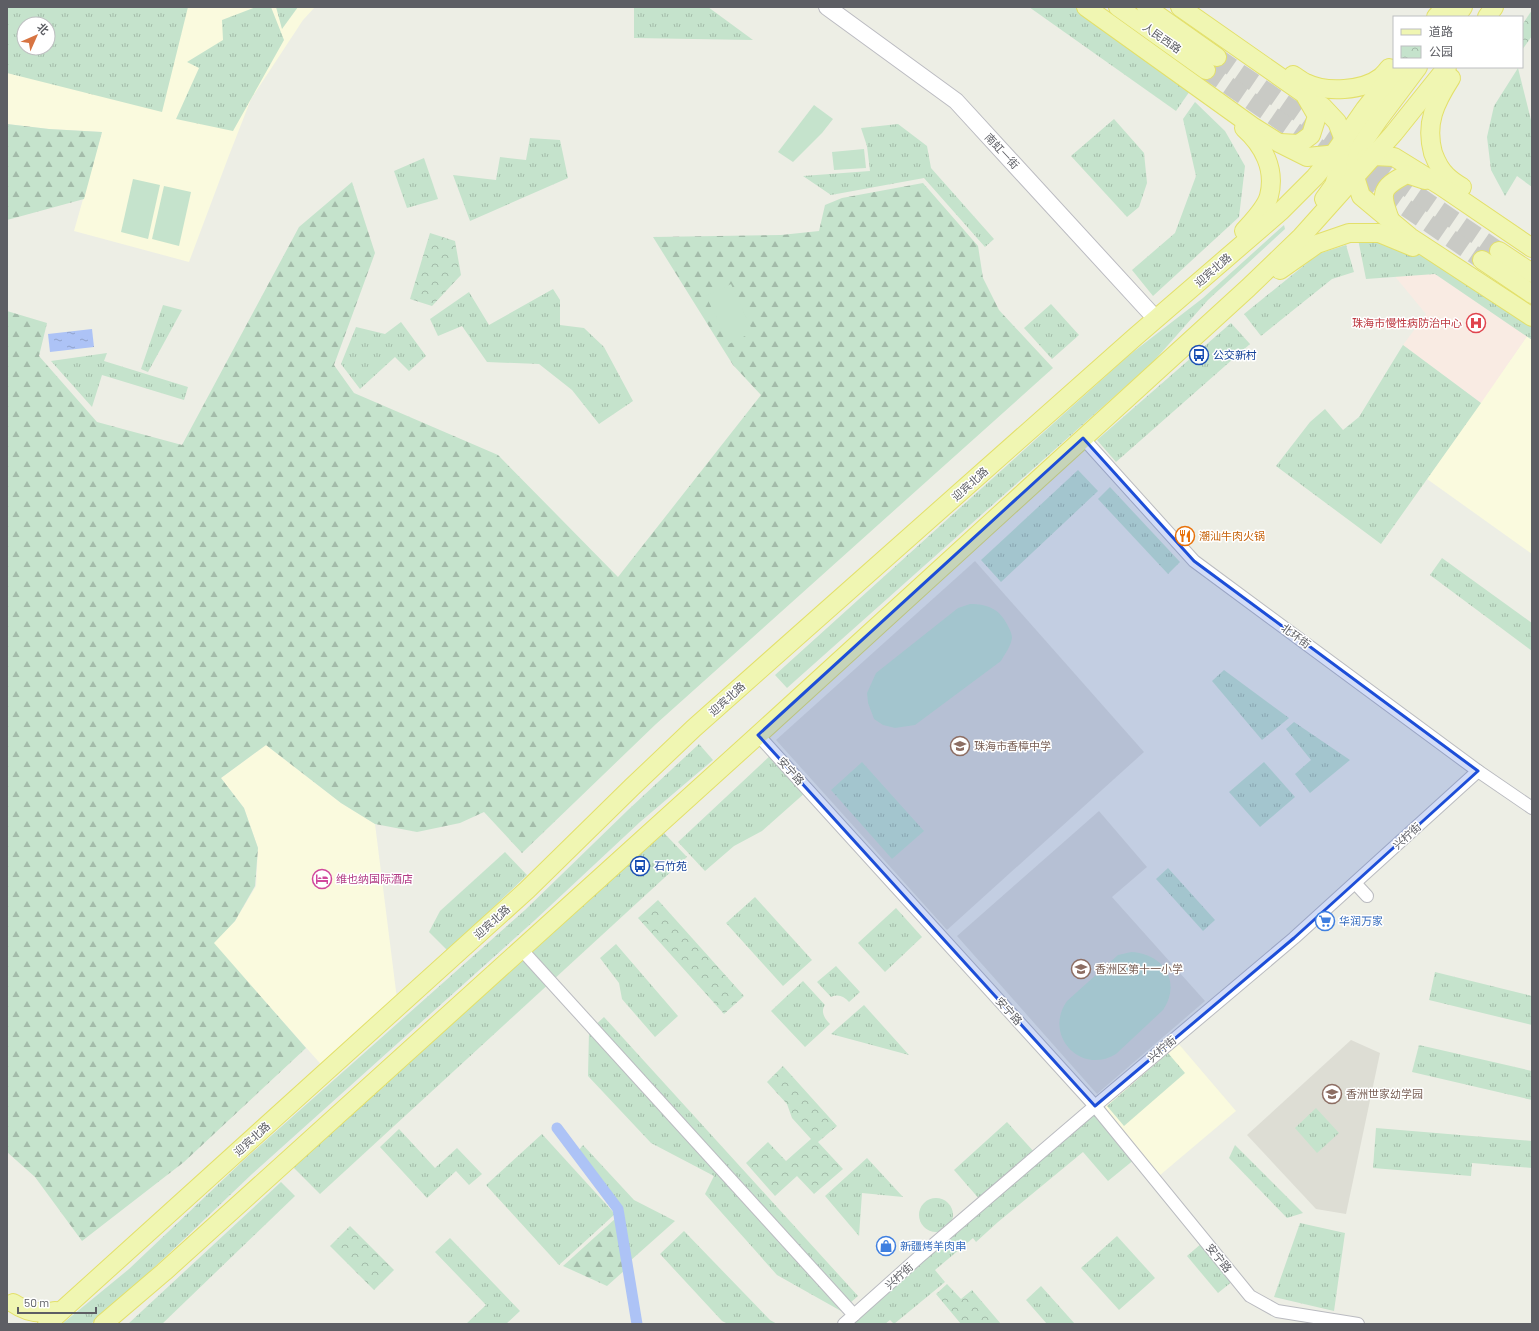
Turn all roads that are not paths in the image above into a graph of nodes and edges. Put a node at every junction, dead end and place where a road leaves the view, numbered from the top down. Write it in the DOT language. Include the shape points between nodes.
graph roads {
  1 [pos="827,7"];
  2 [pos="1086,7"];
  3 [pos="1118,7"];
  4 [pos="1146,7"];
  5 [pos="1180,7"];
  6 [pos="1184,7"];
  7 [pos="1445,7"];
  8 [pos="1463,7"];
  9 [pos="1494,7"];
  10 [pos="1497,7"];
  11 [pos="1438,16"];
  12 [pos="1457,16"];
  13 [pos="1488,16"];
  14 [pos="1492,16"];
  15 [pos="1393,64"];
  16 [pos="1397,68"];
  17 [pos="1417,68"];
  18 [pos="1447,68"];
  19 [pos="1457,68"];
  20 [pos="1193,84"];
  21 [pos="1304,94"];
  22 [pos="1279,143"];
  23 [pos="1351,157"];
  24 [pos="1441,186"];
  25 [pos="1391,222"];
  26 [pos="1532,241"];
  27 [pos="1532,248"];
  28 [pos="1498,251"];
  29 [pos="1482,260"];
  30 [pos="1463,272"];
  31 [pos="1532,273"];
  32 [pos="1201,280"];
  33 [pos="1248,288"];
  34 [pos="1532,294"];
  35 [pos="1532,317"];
  36 [pos="1156,319"];
  37 [pos="1179,351"];
  38 [pos="1083,438"];
  39 [pos="758,735"];
  40 [pos="1478,771"];
  41 [pos="1532,808"];
  42 [pos="1355,883"];
  43 [pos="1367,896"];
  44 [pos="521,949"];
  45 [pos="1094,1106"];
  46 [pos="164,1272"];
  47 [pos="854,1315"];
  48 [pos="51,1317"];
  49 [pos="18,1324"];
  50 [pos="37,1324"];
  51 [pos="103,1324"];
  52 [pos="117,1324"];
  53 [pos="844,1324"];
  54 [pos="1358,1324"];
  1 -- 36 [label="main road, 南虹一街" via="956,101"];
  2 -- 20 [label="main road"];
  3 -- 4 [label="main road, 人民西路" via="1211,63"];
  5 -- 21 [label="main road"];
  6 -- 15 [label="main road" via="1230,32 1306,83 1313,85 1328,89 1357,87 1381,77"];
  7 -- 11 [label="main road"];
  8 -- 12 [label="main road"];
  9 -- 13 [label="main road"];
  10 -- 14 [label="main road"];
  16 -- 23 [label="main road" via="1365,109"];
  17 -- 23 [label="main road"];
  18 -- 23 [label="main road" via="1394,133"];
  19 -- 26 [label="main road" via="1439,97 1431,119 1430,140 1436,162 1446,176 1519,227"];
  20 -- 22 [label="main road"];
  20 -- 32 [label="main road" via="1254,137 1265,154 1271,174 1269,197 1258,216"];
  21 -- 22 [label="main road" via="1317,116 1311,135 1299,144"];
  21 -- 23 [label="main road" via="1324,107 1337,122"];
  22 -- 23 [label="main road" via="1307,157"];
  23 -- 24 [label="main road" via="1394,157"];
  23 -- 25 [label="main road" via="1361,196"];
  23 -- 32 [label="main road, 迎宾北路" via="1315,177 1281,211"];
  23 -- 33 [label="main road" via="1301,237"];
  23 -- 37 [label="main road" via="1320,203 1204,312"];
  24 -- 25 [label="main road" via="1407,174 1391,182 1385,190 1384,204"];
  24 -- 27 [label="main road"];
  25 -- 30 [label="main road"];
  28 -- 31 [label="main road"];
  29 -- 34 [label="main road"];
  30 -- 33 [label="main road" via="1379,233 1349,233 1317,244"];
  30 -- 35 [label="main road"];
  32 -- 36 [label="main road, 迎宾北路"];
  33 -- 37 [label="main road"];
  36 -- 48 [label="main road, 迎宾北路" via="694,728 527,890 123,1256"];
  37 -- 38 [label="main road"];
  38 -- 39 [label="main road"];
  38 -- 40 [label="street, 北环街" via="1194,561"];
  39 -- 44 [label="main road"];
  39 -- 45 [label="street, 安宁路"];
  40 -- 41 [label="street, 北环街"];
  40 -- 42 [label="street, 兴柠街"];
  42 -- 43 [label="street"];
  42 -- 45 [label="street, 兴柠街" via="1294,938"];
  44 -- 46 [label="main road"];
  44 -- 47 [label="street"];
  45 -- 47 [label="street, 兴柠街"];
  45 -- 54 [label="street, 安宁路" via="1250,1296 1277,1311"];
  46 -- 51 [label="main road"];
  46 -- 52 [label="main road"];
  47 -- 53 [label="street, 兴柠街"];
  48 -- 49 [label="main road" via="44,1313 31,1312 13,1303 18,1313"];
  48 -- 50 [label="main road, 迎宾北路"];
}
